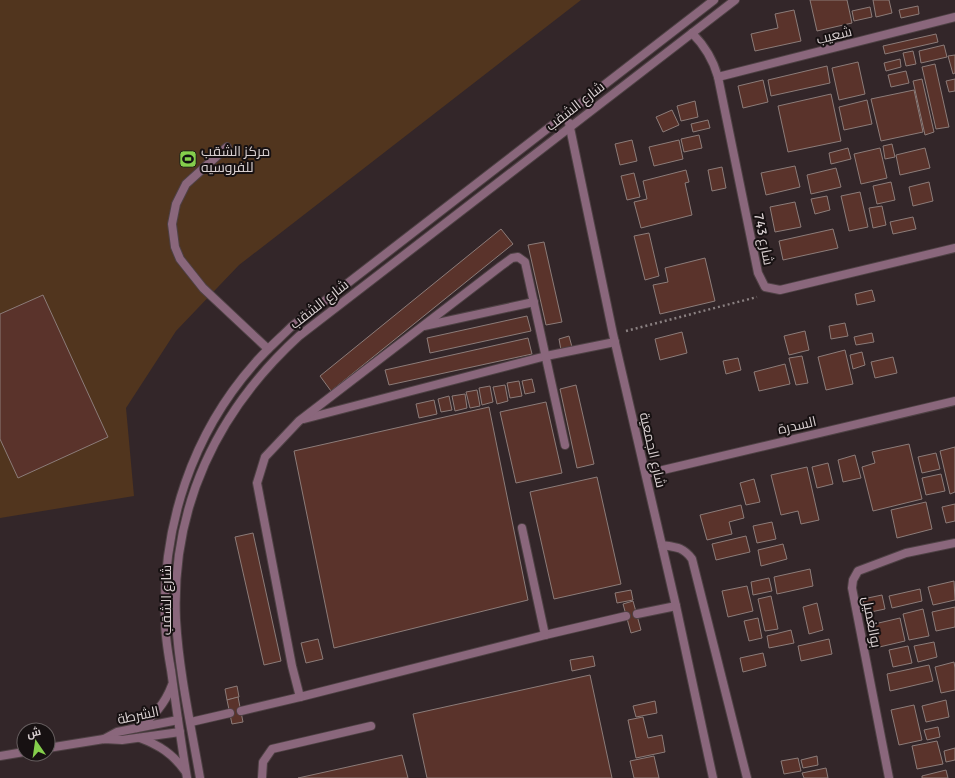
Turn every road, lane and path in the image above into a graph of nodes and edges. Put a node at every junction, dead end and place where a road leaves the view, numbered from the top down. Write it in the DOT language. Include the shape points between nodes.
graph roads {
  1 [pos="714,0"];
  2 [pos="735,0"];
  3 [pos="955,17"];
  4 [pos="692,33"];
  5 [pos="718,77"];
  6 [pos="567,115"];
  7 [pos="570,127"];
  8 [pos="227,146"];
  9 [pos="476,185"];
  10 [pos="483,194"];
  11 [pos="955,248"];
  12 [pos="758,296"];
  13 [pos="534,302"];
  14 [pos="421,327"];
  15 [pos="614,338"];
  16 [pos="268,349"];
  17 [pos="546,356"];
  18 [pos="955,401"];
  19 [pos="300,421"];
  20 [pos="565,445"];
  21 [pos="646,474"];
  22 [pos="522,528"];
  23 [pos="955,544"];
  24 [pos="662,545"];
  25 [pos="676,606"];
  26 [pos="637,614"];
  27 [pos="626,616"];
  28 [pos="545,635"];
  29 [pos="172,684"];
  30 [pos="300,697"];
  31 [pos="241,711"];
  32 [pos="225,714"];
  33 [pos="178,720"];
  34 [pos="191,722"];
  35 [pos="371,726"];
  36 [pos="137,728"];
  37 [pos="180,732"];
  38 [pos="140,738"];
  39 [pos="104,739"];
  40 [pos="56,747"];
  41 [pos="16,753"];
  42 [pos="0,756"];
  43 [pos="187,775"];
  44 [pos="200,778"];
  45 [pos="262,778"];
  46 [pos="713,778"];
  47 [pos="747,778"];
  48 [pos="889,778"];
  1 -- 6 [label="street, شارع الشقب"];
  2 -- 4 [label="street, شارع الشقب"];
  3 -- 5 [label="street, شعيب"];
  4 -- 5 [label="street, شارع 743" via="709,54"];
  4 -- 7 [label="street, شارع الشقب"];
  5 -- 11 [label="street, شارع 743" via="758,273 765,287 780,290"];
  6 -- 7 [label="street, شارع الجمعية"];
  6 -- 9 [label="street, شارع الشقب"];
  7 -- 10 [label="street, شارع الشقب"];
  7 -- 15 [label="street, شارع الجمعية"];
  8 -- 16 [label="street" via="186,184 176,204 172,224 175,247 180,259 203,288"];
  9 -- 10 [label="street"];
  9 -- 16 [label="street, شارع الشقب" via="306,315"];
  10 -- 34 [label="street, شارع الشقب" via="280,353 247,391 220,433 198,478 180,548 177,572 178,644"];
  12 -- 15 [label="path"];
  13 -- 14 [label="street"];
  13 -- 14 [label="street" via="525,262 518,257 512,258"];
  13 -- 17 [label="street"];
  14 -- 19 [label="street"];
  15 -- 17 [label="street"];
  15 -- 21 [label="street, شارع الجمعية"];
  16 -- 29 [label="street, شارع الشقب" via="238,384 213,422 187,474 180,498 169,546 164,595"];
  17 -- 19 [label="street"];
  17 -- 20 [label="street"];
  18 -- 21 [label="street, السدرة"];
  19 -- 30 [label="street" via="265,457 257,483"];
  21 -- 24 [label="street, شارع الجمعية"];
  22 -- 28 [label="street"];
  23 -- 48 [label="street, بوالغميل" via="906,553 858,571 853,580 852,588"];
  24 -- 25 [label="street, شارع الجمعية"];
  24 -- 47 [label="street" via="680,548 692,559"];
  25 -- 26 [label="street"];
  25 -- 46 [label="street, شارع الجمعية"];
  27 -- 28 [label="street"];
  28 -- 30 [label="street"];
  29 -- 33 [label="street, شارع الشقب"];
  29 -- 36 [label="street" via="163,705"];
  30 -- 31 [label="street"];
  32 -- 34 [label="street"];
  33 -- 36 [label="street, الشرطة"];
  33 -- 37 [label="street, شارع الشقب"];
  34 -- 44 [label="street, شارع الشقب"];
  35 -- 45 [label="street" via="272,749 263,762"];
  36 -- 39 [label="street, الشرطة" via="117,732"];
  37 -- 38 [label="street, الشرطة"];
  37 -- 43 [label="street, شارع الشقب"];
  38 -- 39 [label="street, الشرطة" via="117,741"];
  38 -- 43 [label="street" via="167,750 178,760"];
  39 -- 40 [label="street, الشرطة"];
  41 -- 42 [label="street"];
}
